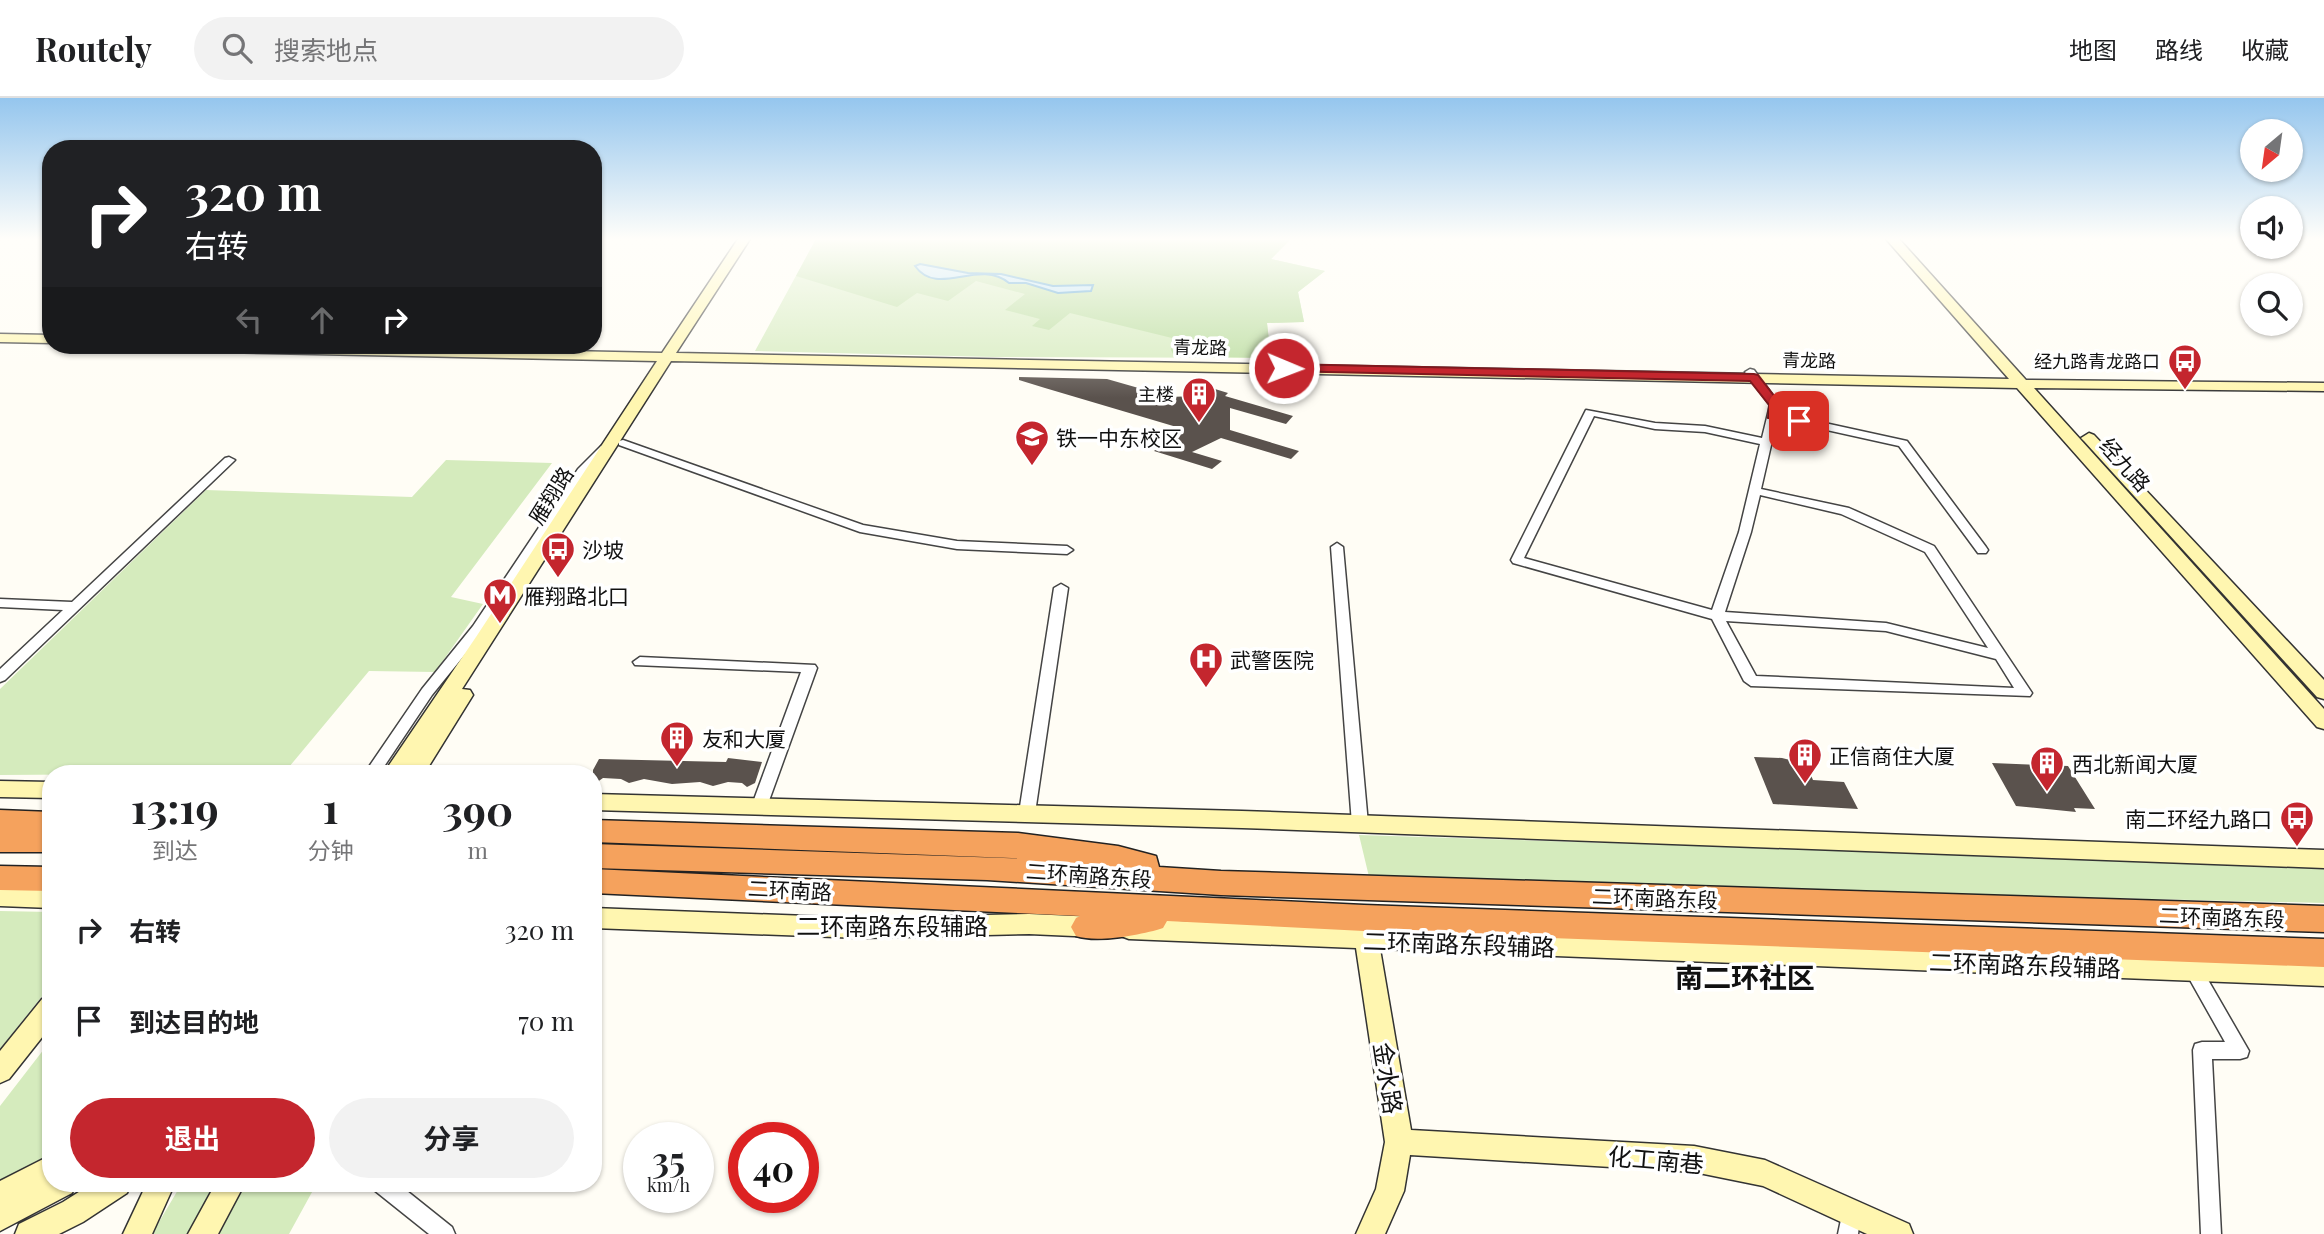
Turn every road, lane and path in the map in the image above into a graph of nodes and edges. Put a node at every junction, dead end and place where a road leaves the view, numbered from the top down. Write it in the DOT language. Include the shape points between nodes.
graph roads {
  1 [pos="712,292"];
  2 [pos="716,292"];
  3 [pos="1943,292"];
  4 [pos="1951,292"];
  5 [pos="0,341"];
  6 [pos="42,342"];
  7 [pos="602,353"];
  8 [pos="602,354"];
  9 [pos="673,355"];
  10 [pos="1752,375"];
  11 [pos="2029,381"];
  12 [pos="2324,382"];
  13 [pos="2324,387"];
  14 [pos="1773,415"];
  15 [pos="1768,442"];
  16 [pos="617,443"];
  17 [pos="229,460"];
  18 [pos="1756,491"];
  19 [pos="1336,547"];
  20 [pos="1067,550"];
  21 [pos="1982,550"];
  22 [pos="1061,588"];
  23 [pos="0,603"];
  24 [pos="77,606"];
  25 [pos="1717,616"];
  26 [pos="2001,656"];
  27 [pos="640,662"];
  28 [pos="0,677"];
  29 [pos="2324,692"];
  30 [pos="2324,722"];
  31 [pos="377,765"];
  32 [pos="399,765"];
  33 [pos="419,765"];
  34 [pos="0,789"];
  35 [pos="42,790"];
  36 [pos="602,802"];
  37 [pos="760,806"];
  38 [pos="0,813"];
  39 [pos="1027,813"];
  40 [pos="42,814"];
  41 [pos="0,821"];
  42 [pos="42,823"];
  43 [pos="1360,824"];
  44 [pos="602,831"];
  45 [pos="0,840"];
  46 [pos="42,841"];
  47 [pos="602,844"];
  48 [pos="602,856"];
  49 [pos="651,858"];
  50 [pos="2324,859"];
  51 [pos="0,863"];
  52 [pos="42,865"];
  53 [pos="0,878"];
  54 [pos="42,879"];
  55 [pos="602,881"];
  56 [pos="987,883"];
  57 [pos="713,885"];
  58 [pos="602,891"];
  59 [pos="1222,896"];
  60 [pos="0,897"];
  61 [pos="42,899"];
  62 [pos="602,918"];
  63 [pos="2324,919"];
  64 [pos="1087,927"];
  65 [pos="1365,929"];
  66 [pos="2324,953"];
  67 [pos="2194,971"];
  68 [pos="2324,976"];
  69 [pos="42,1018"];
  70 [pos="0,1071"];
  71 [pos="1399,1142"];
  72 [pos="42,1173"];
  73 [pos="46,1192"];
  74 [pos="103,1192"];
  75 [pos="157,1192"];
  76 [pos="226,1192"];
  77 [pos="392,1192"];
  78 [pos="0,1196"];
  79 [pos="0,1217"];
  80 [pos="1849,1223"];
  81 [pos="29,1234"];
  82 [pos="137,1234"];
  83 [pos="202,1234"];
  84 [pos="445,1234"];
  85 [pos="1370,1234"];
  86 [pos="1899,1234"];
  87 [pos="2211,1234"];
  1 -- 9 [label="street, 雁翔路"];
  2 -- 9 [label="street, 雁翔路"];
  3 -- 11 [label="street, 经九路"];
  4 -- 11 [label="street, 经九路"];
  5 -- 6 [label="street"];
  7 -- 9 [label="street, 青龙路"];
  8 -- 9 [label="street, 青龙路"];
  9 -- 10 [label="street, 青龙路"];
  9 -- 16 [label="street, 雁翔路"];
  10 -- 11 [label="street, 青龙路"];
  10 -- 14 [label="street" via="1775,405"];
  11 -- 12 [label="street, 青龙路"];
  11 -- 13 [label="street, 青龙路"];
  11 -- 29 [label="street, 经九路"];
  11 -- 30 [label="street, 经九路"];
  14 -- 15 [label="street"];
  14 -- 21 [label="street" via="1903,443"];
  15 -- 18 [label="street"];
  15 -- 25 [label="street" via="1590,412 1517,561"];
  16 -- 20 [label="street" via="860,528 957,545"];
  16 -- 31 [label="street" via="582,471 478,629"];
  16 -- 32 [label="street, 雁翔路"];
  16 -- 33 [label="street, 雁翔路"];
  17 -- 24 [label="street"];
  18 -- 25 [label="street"];
  18 -- 26 [label="street" via="1845,511 1930,549"];
  19 -- 43 [label="street"];
  22 -- 39 [label="street"];
  23 -- 24 [label="street"];
  24 -- 28 [label="street"];
  25 -- 26 [label="street" via="1886,627"];
  25 -- 26 [label="street" via="1751,681 2025,693"];
  27 -- 37 [label="street" via="810,668"];
  34 -- 35 [label="street"];
  36 -- 37 [label="street"];
  37 -- 39 [label="street"];
  38 -- 40 [label="street"];
  39 -- 43 [label="street"];
  41 -- 42 [label="highway"];
  43 -- 50 [label="street"];
  44 -- 59 [label="highway" via="1018,845 1118,858"];
  45 -- 46 [label="highway"];
  47 -- 49 [label="highway"];
  48 -- 49 [label="highway, 二环南路"];
  49 -- 56 [label="highway, 二环南路"];
  51 -- 52 [label="highway"];
  53 -- 54 [label="highway"];
  55 -- 57 [label="highway, 二环南路"];
  56 -- 57 [label="highway, 二环南路"];
  56 -- 59 [label="highway, 二环南路东段"];
  57 -- 58 [label="highway"];
  59 -- 63 [label="highway, 二环南路东段"];
  59 -- 64 [label="highway"];
  59 -- 65 [label="highway, 二环南路东段"];
  60 -- 61 [label="street"];
  62 -- 64 [label="street, 二环南路东段辅路" via="861,928"];
  64 -- 65 [label="street, 二环南路东段辅路"];
  65 -- 66 [label="highway, 二环南路东段"];
  65 -- 67 [label="street, 二环南路东段辅路"];
  65 -- 71 [label="street, 金水路"];
  67 -- 68 [label="street, 二环南路东段辅路"];
  67 -- 87 [label="street" via="2240,1051 2202,1050"];
  69 -- 70 [label="street"];
  71 -- 80 [label="street, 化工南巷" via="1694,1159 1765,1173"];
  71 -- 85 [label="street, 金水路" via="1390,1191"];
  72 -- 78 [label="street"];
  73 -- 79 [label="street"];
  74 -- 81 [label="street"];
  75 -- 82 [label="street"];
  76 -- 83 [label="street"];
  77 -- 84 [label="street"];
  80 -- 86 [label="street, 化工南巷"];
}
